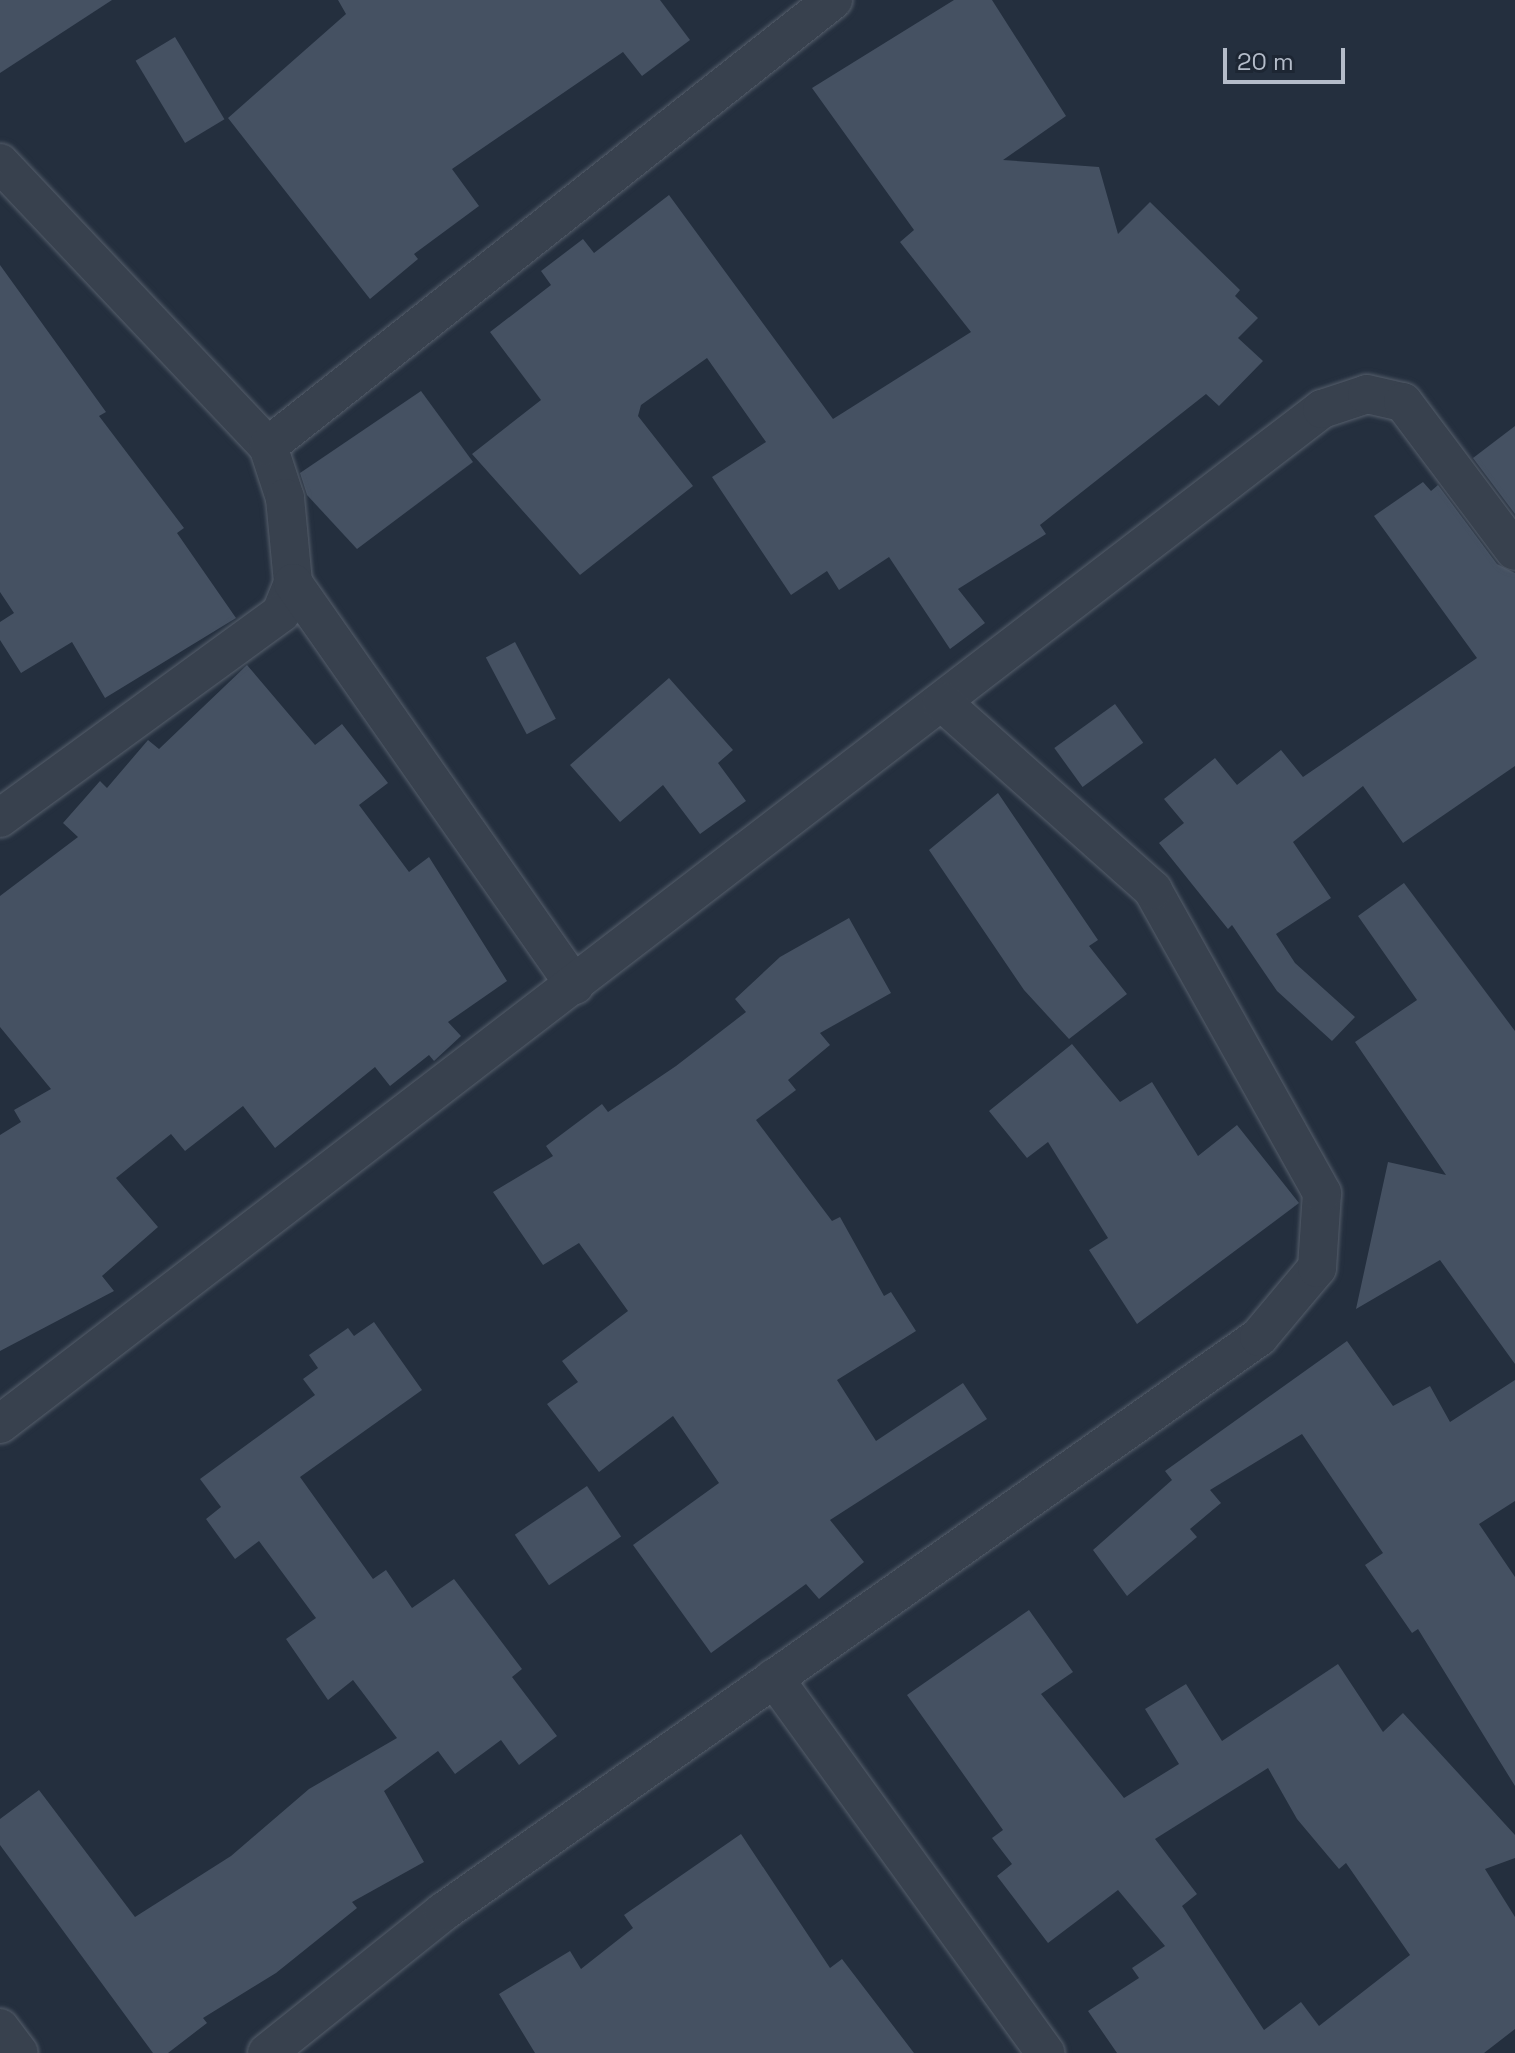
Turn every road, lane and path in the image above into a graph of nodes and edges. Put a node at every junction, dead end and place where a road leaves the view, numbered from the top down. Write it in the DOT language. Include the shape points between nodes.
graph roads {
  1 [pos="833,0"];
  2 [pos="0,163"];
  3 [pos="268,446"];
  4 [pos="1515,551"];
  5 [pos="293,583"];
  6 [pos="942,702"];
  7 [pos="0,818"];
  8 [pos="575,985"];
  9 [pos="0,1424"];
  10 [pos="774,1678"];
  11 [pos="0,2028"];
  12 [pos="19,2053"];
  13 [pos="267,2053"];
  14 [pos="1045,2053"];
  1 -- 3 [label="street"];
  2 -- 3 [label="street"];
  3 -- 5 [label="street" via="285,498"];
  4 -- 6 [label="street" via="1403,402 1367,394 1322,409"];
  5 -- 7 [label="street" via="281,613"];
  5 -- 8 [label="street"];
  6 -- 8 [label="street"];
  6 -- 10 [label="street" via="1153,890 1322,1193 1317,1268 1259,1337"];
  8 -- 9 [label="street"];
  10 -- 13 [label="street" via="443,1912"];
  10 -- 14 [label="street"];
  11 -- 12 [label="street"];
}
